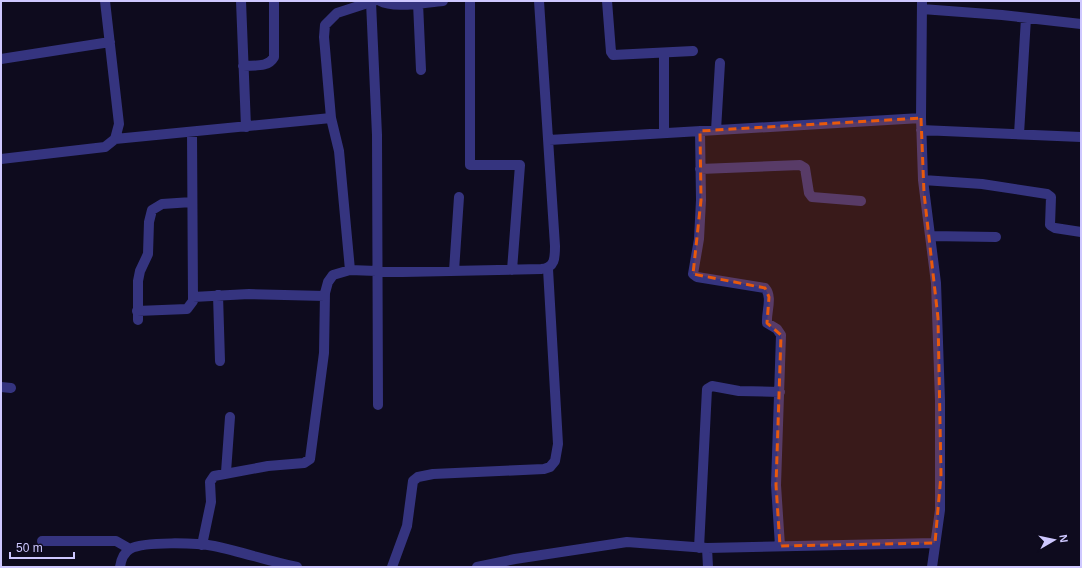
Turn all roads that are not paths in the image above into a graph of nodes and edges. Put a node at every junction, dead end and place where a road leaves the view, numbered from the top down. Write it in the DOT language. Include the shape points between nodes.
graph roads {
  1 [pos="105,1"];
  2 [pos="241,1"];
  3 [pos="274,1"];
  4 [pos="375,1"];
  5 [pos="443,1"];
  6 [pos="470,1"];
  7 [pos="539,1"];
  8 [pos="607,1"];
  9 [pos="418,3"];
  10 [pos="922,5"];
  11 [pos="1026,18"];
  12 [pos="1081,24"];
  13 [pos="110,42"];
  14 [pos="692,51"];
  15 [pos="664,53"];
  16 [pos="1,59"];
  17 [pos="720,63"];
  18 [pos="242,66"];
  19 [pos="421,70"];
  20 [pos="331,118"];
  21 [pos="921,118"];
  22 [pos="246,126"];
  23 [pos="716,130"];
  24 [pos="921,130"];
  25 [pos="700,131"];
  26 [pos="192,132"];
  27 [pos="664,132"];
  28 [pos="1019,134"];
  29 [pos="1081,137"];
  30 [pos="115,139"];
  31 [pos="549,140"];
  32 [pos="1,159"];
  33 [pos="700,169"];
  34 [pos="923,180"];
  35 [pos="459,197"];
  36 [pos="861,201"];
  37 [pos="192,202"];
  38 [pos="1081,232"];
  39 [pos="930,236"];
  40 [pos="996,237"];
  41 [pos="548,269"];
  42 [pos="350,270"];
  43 [pos="376,270"];
  44 [pos="512,270"];
  45 [pos="454,271"];
  46 [pos="218,295"];
  47 [pos="325,296"];
  48 [pos="193,297"];
  49 [pos="220,360"];
  50 [pos="780,392"];
  51 [pos="378,404"];
  52 [pos="230,417"];
  53 [pos="226,472"];
  54 [pos="42,541"];
  55 [pos="935,543"];
  56 [pos="202,545"];
  57 [pos="780,546"];
  58 [pos="703,548"];
  59 [pos="130,549"];
  60 [pos="120,567"];
  61 [pos="297,567"];
  62 [pos="392,567"];
  63 [pos="477,567"];
  64 [pos="708,567"];
  65 [pos="932,567"];
  1 -- 13 [label="street"];
  2 -- 18 [label="street"];
  3 -- 18 [label="street" via="274,57 266,65"];
  4 -- 9 [label="street" via="397,5"];
  4 -- 20 [label="street" via="337,13 325,25"];
  4 -- 43 [label="street"];
  5 -- 9 [label="street"];
  6 -- 44 [label="street" via="470,165 520,165"];
  7 -- 31 [label="street"];
  8 -- 15 [label="street" via="611,54"];
  9 -- 19 [label="street"];
  10 -- 11 [label="street"];
  10 -- 21 [label="street"];
  11 -- 12 [label="street"];
  11 -- 28 [label="street"];
  13 -- 16 [label="street"];
  13 -- 30 [label="street" via="119,124"];
  14 -- 15 [label="street"];
  15 -- 27 [label="street"];
  17 -- 23 [label="street"];
  18 -- 22 [label="street"];
  20 -- 22 [label="street"];
  20 -- 42 [label="street" via="339,151"];
  21 -- 23 [label="street"];
  21 -- 24 [label="street"];
  22 -- 26 [label="street"];
  23 -- 25 [label="street"];
  24 -- 28 [label="street"];
  24 -- 34 [label="street"];
  25 -- 27 [label="street"];
  25 -- 33 [label="street"];
  26 -- 30 [label="street"];
  26 -- 37 [label="street"];
  27 -- 31 [label="street"];
  28 -- 29 [label="street"];
  30 -- 32 [label="street" via="105,147"];
  31 -- 41 [label="street" via="555,258"];
  33 -- 36 [label="street" via="800,164 805,168 812,197"];
  33 -- 50 [label="street" via="694,274 697,277 760,286 768,291 767,323 781,335"];
  34 -- 38 [label="street" via="982,184 1047,194 1052,197 1050,225"];
  34 -- 39 [label="street"];
  35 -- 45 [label="street"];
  37 -- 48 [label="street"];
  37 -- 48 [label="street" via="162,204 152,210 148,254 138,281 138,316 188,309"];
  39 -- 40 [label="street"];
  39 -- 55 [label="street" via="938,318 940,401 940,510"];
  41 -- 44 [label="street"];
  41 -- 62 [label="street" via="558,444 555,461 544,469 433,474 418,477 413,481 407,526"];
  42 -- 43 [label="street"];
  42 -- 47 [label="street" via="333,276 328,282"];
  43 -- 45 [label="street"];
  43 -- 51 [label="street"];
  44 -- 45 [label="street"];
  46 -- 47 [label="street"];
  46 -- 48 [label="street"];
  46 -- 49 [label="street"];
  47 -- 53 [label="street" via="324,353 310,459 304,463"];
  50 -- 57 [label="street" via="776,485"];
  50 -- 58 [label="street" via="739,392 712,386 707,389"];
  52 -- 53 [label="street"];
  53 -- 56 [label="street" via="212,478 211,502"];
  54 -- 59 [label="street" via="116,541"];
  55 -- 57 [label="street"];
  55 -- 65 [label="street"];
  56 -- 59 [label="street" via="156,544 135,546"];
  56 -- 61 [label="street"];
  57 -- 58 [label="street"];
  58 -- 63 [label="street" via="626,542"];
  58 -- 64 [label="street"];
  59 -- 60 [label="street" via="122,557"];
}
